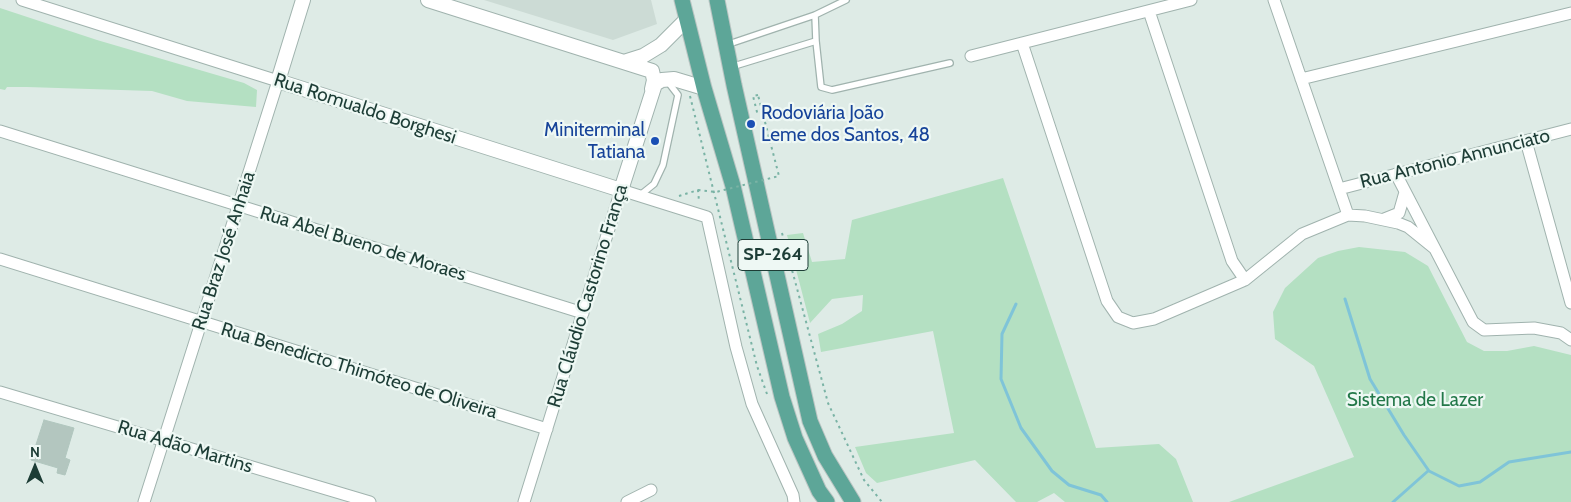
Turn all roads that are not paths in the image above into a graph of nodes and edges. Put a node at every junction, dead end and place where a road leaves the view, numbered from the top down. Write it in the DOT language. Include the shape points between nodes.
graph roads {
  1 [pos="22,0"];
  2 [pos="303,0"];
  3 [pos="428,0"];
  4 [pos="682,0"];
  5 [pos="717,0"];
  6 [pos="846,0"];
  7 [pos="1191,0"];
  8 [pos="1274,0"];
  9 [pos="1149,11"];
  10 [pos="1571,13"];
  11 [pos="815,16"];
  12 [pos="687,19"];
  13 [pos="816,41"];
  14 [pos="1022,43"];
  15 [pos="726,45"];
  16 [pos="971,56"];
  17 [pos="624,62"];
  18 [pos="950,63"];
  19 [pos="731,67"];
  20 [pos="652,72"];
  21 [pos="670,79"];
  22 [pos="1301,79"];
  23 [pos="278,81"];
  24 [pos="704,88"];
  25 [pos="652,89"];
  26 [pos="1571,130"];
  27 [pos="0,131"];
  28 [pos="1526,141"];
  29 [pos="1396,174"];
  30 [pos="1338,189"];
  31 [pos="622,190"];
  32 [pos="1405,192"];
  33 [pos="639,196"];
  34 [pos="238,206"];
  35 [pos="1348,215"];
  36 [pos="1384,219"];
  37 [pos="1434,248"];
  38 [pos="0,259"];
  39 [pos="1245,280"];
  40 [pos="1571,303"];
  41 [pos="583,313"];
  42 [pos="202,322"];
  43 [pos="1571,340"];
  44 [pos="0,392"];
  45 [pos="547,429"];
  46 [pos="164,441"];
  47 [pos="651,490"];
  48 [pos="144,502"];
  49 [pos="370,502"];
  50 [pos="524,502"];
  51 [pos="627,502"];
  52 [pos="794,502"];
  53 [pos="827,502"];
  54 [pos="853,502"];
  1 -- 23 [label="street, Rua Romualdo Borghesi"];
  2 -- 23 [label="street, Rua Braz José Anhaia"];
  3 -- 17 [label="street"];
  4 -- 12 [label="main road, SP-264"];
  5 -- 15 [label="main road, SP-264"];
  6 -- 11 [label="lane"];
  7 -- 9 [label="street"];
  8 -- 22 [label="street"];
  9 -- 14 [label="street"];
  9 -- 39 [label="street" via="1232,262"];
  10 -- 22 [label="street"];
  11 -- 13 [label="lane"];
  11 -- 15 [label="lane"];
  12 -- 17 [label="street" via="661,45"];
  12 -- 24 [label="main road, SP-264"];
  13 -- 18 [label="lane" via="821,87 824,89 832,90"];
  13 -- 19 [label="lane"];
  14 -- 16 [label="street"];
  14 -- 39 [label="street" via="1107,301 1118,317 1133,323 1154,318"];
  15 -- 19 [label="main road, SP-264"];
  17 -- 20 [label="street"];
  19 -- 54 [label="main road, SP-264" via="810,421 825,456"];
  20 -- 21 [label="lane"];
  20 -- 25 [label="street, Rua Cláudio Castorino França"];
  21 -- 24 [label="street"];
  21 -- 25 [label="street" via="655,84"];
  21 -- 33 [label="lane" via="678,95 663,165 654,184"];
  22 -- 30 [label="street"];
  23 -- 31 [label="street, Rua Romualdo Borghesi"];
  23 -- 34 [label="street, Rua Braz José Anhaia"];
  24 -- 53 [label="main road, SP-264" via="733,186 782,397 795,438"];
  25 -- 31 [label="street, Rua Cláudio Castorino França"];
  26 -- 28 [label="street, Rua Antonio Annunciato"];
  27 -- 34 [label="street, Rua Abel Bueno de Moraes"];
  28 -- 29 [label="street, Rua Antonio Annunciato"];
  28 -- 40 [label="street"];
  29 -- 30 [label="street, Rua Antonio Annunciato"];
  29 -- 32 [label="street"];
  30 -- 35 [label="street"];
  31 -- 33 [label="street, Rua Romualdo Borghesi"];
  31 -- 41 [label="street, Rua Cláudio Castorino França"];
  32 -- 36 [label="street" via="1400,213"];
  32 -- 37 [label="street"];
  33 -- 52 [label="street, Rua Romualdo Borghesi" via="707,217 752,404"];
  34 -- 41 [label="street, Rua Abel Bueno de Moraes"];
  34 -- 42 [label="street, Rua Braz José Anhaia"];
  35 -- 36 [label="street"];
  35 -- 39 [label="street" via="1302,234"];
  36 -- 37 [label="street" via="1408,227"];
  37 -- 43 [label="street" via="1473,322 1484,330 1534,328 1561,333"];
  38 -- 42 [label="street, Rua Benedicto Thimóteo de Oliveira"];
  41 -- 45 [label="street, Rua Cláudio Castorino França"];
  42 -- 45 [label="street, Rua Benedicto Thimóteo de Oliveira"];
  42 -- 46 [label="street, Rua Braz José Anhaia"];
  44 -- 46 [label="street, Rua Adão Martins"];
  45 -- 50 [label="street, Rua Cláudio Castorino França"];
  46 -- 48 [label="street, Rua Braz José Anhaia"];
  46 -- 49 [label="street, Rua Adão Martins"];
  47 -- 51 [label="street"];
}
